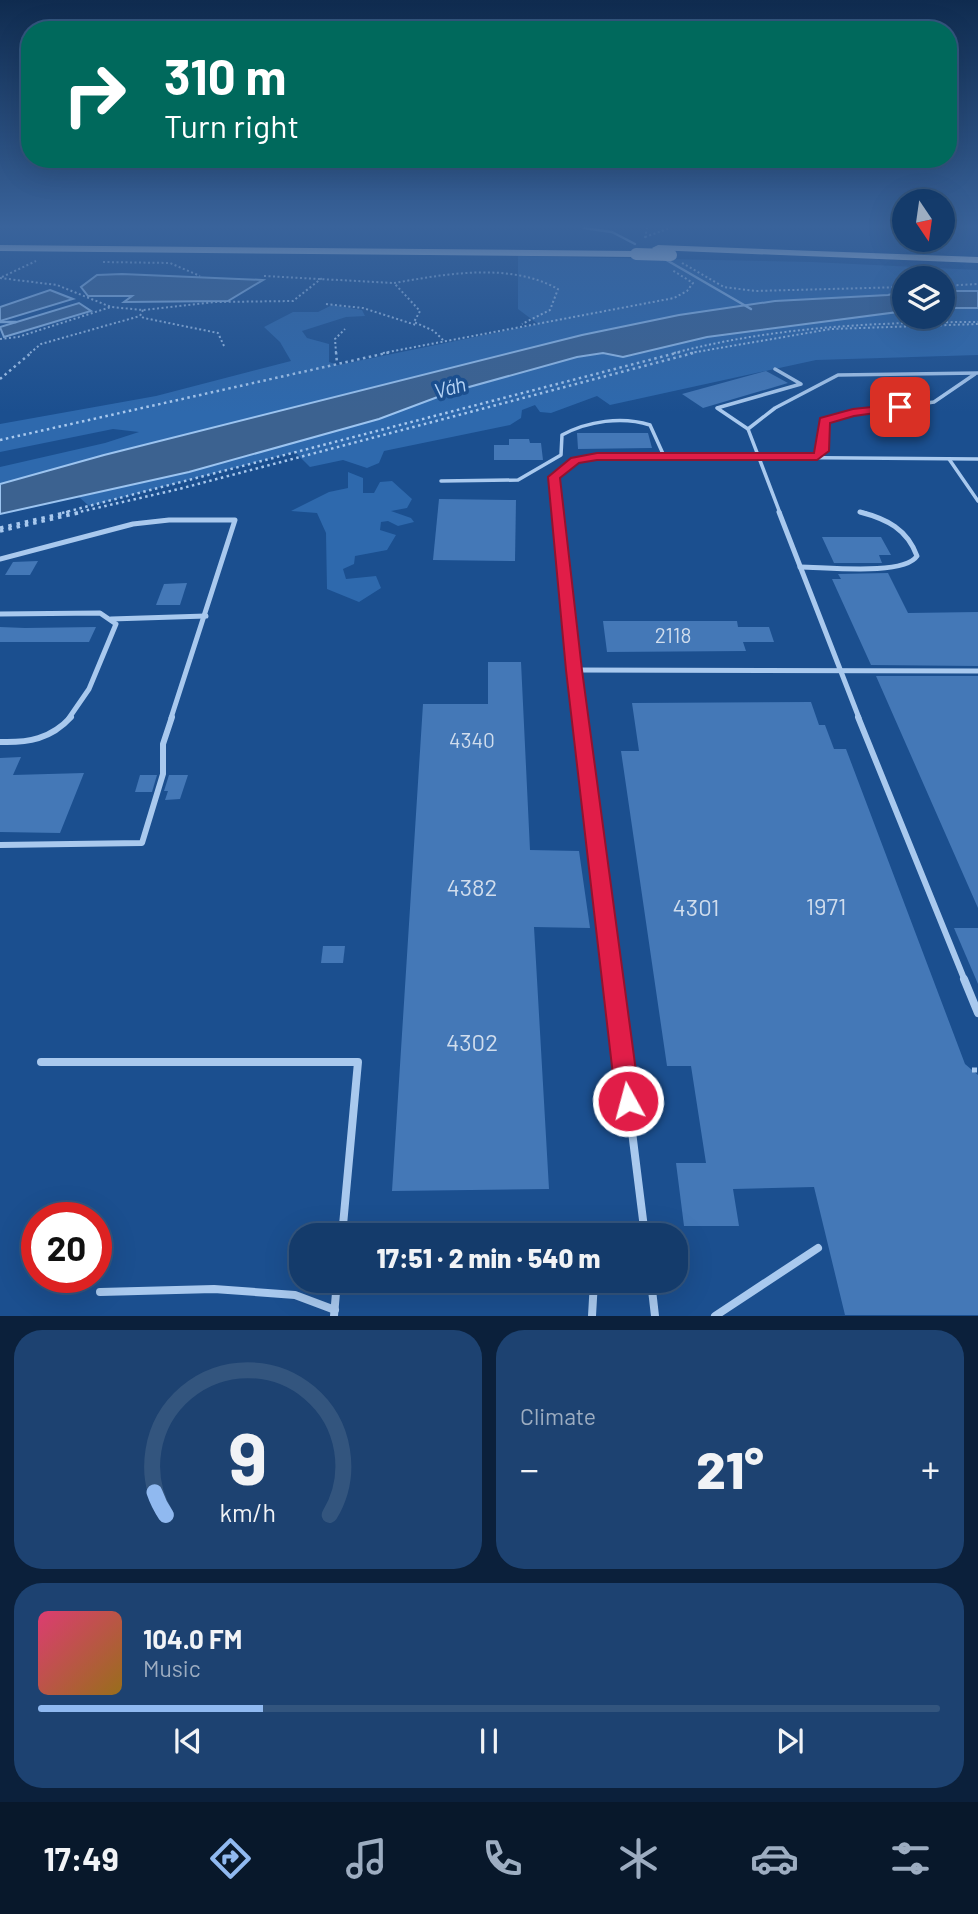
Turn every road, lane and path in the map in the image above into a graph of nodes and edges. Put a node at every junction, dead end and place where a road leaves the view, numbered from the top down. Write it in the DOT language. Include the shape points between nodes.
graph roads {
  1 [pos="68,289"];
  2 [pos="308,289"];
  3 [pos="400,289"];
  4 [pos="558,289"];
  5 [pos="688,289"];
  6 [pos="749,289"];
  7 [pos="784,289"];
  8 [pos="326,304"];
  9 [pos="111,307"];
  10 [pos="143,310"];
  11 [pos="140,316"];
  12 [pos="978,323"];
  13 [pos="422,326"];
  14 [pos="517,326"];
  15 [pos="345,329"];
  16 [pos="0,339"];
  17 [pos="443,340"];
  18 [pos="223,346"];
  19 [pos="337,363"];
  20 [pos="775,369"];
  21 [pos="0,379"];
  22 [pos="748,429"];
  23 [pos="0,440"];
  24 [pos="664,456"];
  25 [pos="758,456"];
  26 [pos="817,457"];
  27 [pos="949,459"];
  28 [pos="978,459"];
  29 [pos="441,481"];
  30 [pos="978,501"];
  31 [pos="860,512"];
  32 [pos="0,529"];
  33 [pos="0,559"];
  34 [pos="800,568"];
  35 [pos="0,614"];
  36 [pos="206,616"];
  37 [pos="109,619"];
  38 [pos="574,670"];
  39 [pos="839,671"];
  40 [pos="978,671"];
  41 [pos="0,742"];
  42 [pos="0,845"];
  43 [pos="978,1013"];
  44 [pos="41,1062"];
  45 [pos="343,1223"];
  46 [pos="643,1223"];
  47 [pos="818,1248"];
  48 [pos="112,1292"];
  49 [pos="336,1293"];
  50 [pos="593,1293"];
  51 [pos="652,1293"];
  52 [pos="334,1313"];
  53 [pos="592,1315"];
  54 [pos="655,1315"];
  55 [pos="715,1315"];
  1 -- 9 [label="path"];
  2 -- 10 [label="path" via="293,301 215,302"];
  3 -- 13 [label="path" via="420,311 414,322"];
  4 -- 14 [label="path" via="550,310"];
  5 -- 14 [label="path" via="659,302"];
  6 -- 7 [label="path"];
  8 -- 13 [label="path"];
  9 -- 10 [label="path"];
  9 -- 16 [label="path"];
  10 -- 11 [label="path"];
  11 -- 18 [label="path" via="211,330 218,333"];
  11 -- 21 [label="path" via="41,344"];
  12 -- 32 [label="path" via="831,330 710,348 179,489"];
  13 -- 17 [label="path"];
  14 -- 17 [label="path"];
  15 -- 19 [label="path" via="335,340"];
  17 -- 19 [label="path"];
  19 -- 23 [label="path"];
  20 -- 22 [label="lane" via="801,384 717,408"];
  22 -- 25 [label="lane"];
  22 -- 26 [label="lane" via="775,408 838,375 978,373 934,401 853,412 824,421 822,451"];
  24 -- 25 [label="lane"];
  24 -- 29 [label="lane" via="650,425 631,419 571,429 562,435 561,455 517,480"];
  24 -- 38 [label="lane" via="576,460 554,477"];
  25 -- 26 [label="lane"];
  25 -- 34 [label="lane"];
  26 -- 27 [label="lane"];
  27 -- 28 [label="lane"];
  27 -- 30 [label="lane"];
  31 -- 34 [label="lane" via="899,526 914,547 914,562 894,568"];
  33 -- 36 [label="lane" via="133,524 234,520"];
  34 -- 39 [label="lane"];
  35 -- 37 [label="lane" via="100,613"];
  36 -- 37 [label="lane"];
  36 -- 42 [label="lane" via="163,744 163,774 142,842"];
  37 -- 41 [label="lane" via="117,624 84,703 70,720 34,743"];
  38 -- 39 [label="lane"];
  38 -- 46 [label="lane"];
  39 -- 40 [label="lane"];
  39 -- 43 [label="lane"];
  44 -- 45 [label="lane" via="358,1062"];
  47 -- 55 [label="lane"];
  48 -- 52 [label="lane" via="214,1289 295,1295"];
  49 -- 52 [label="lane"];
  50 -- 53 [label="lane"];
  51 -- 54 [label="lane"];
}
